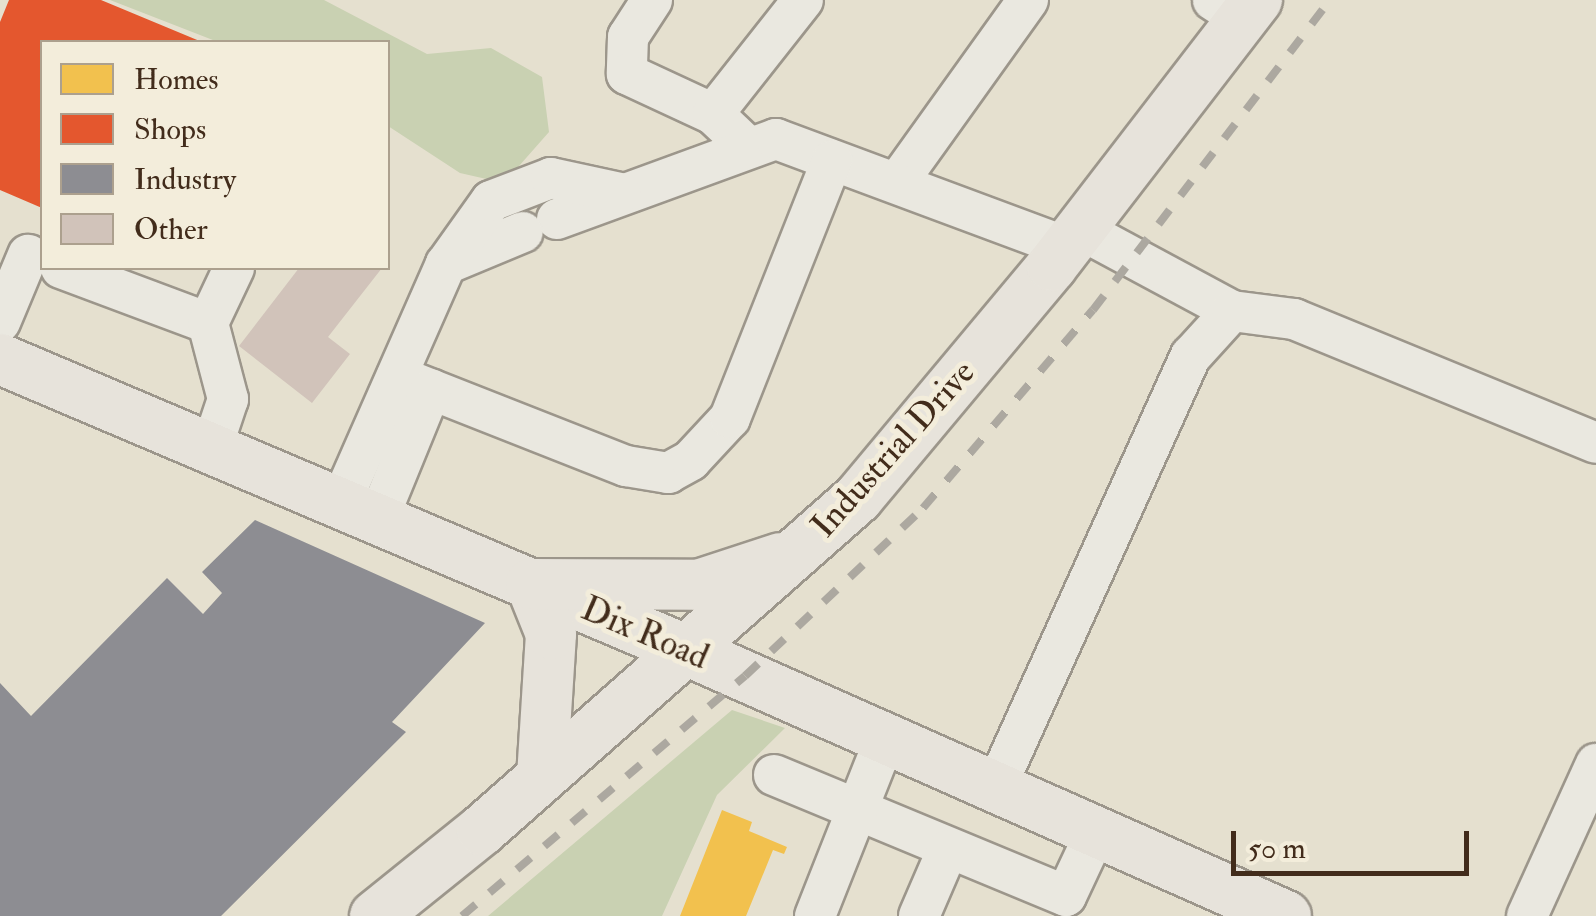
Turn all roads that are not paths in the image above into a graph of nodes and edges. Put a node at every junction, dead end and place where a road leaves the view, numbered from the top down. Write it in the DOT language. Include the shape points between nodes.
graph roads {
  1 [pos="652,0"];
  2 [pos="803,0"];
  3 [pos="1028,0"];
  4 [pos="1238,6"];
  5 [pos="714,114"];
  6 [pos="749,148"];
  7 [pos="832,160"];
  8 [pos="896,183"];
  9 [pos="620,193"];
  10 [pos="1073,238"];
  11 [pos="33,257"];
  12 [pos="446,264"];
  13 [pos="68,270"];
  14 [pos="233,270"];
  15 [pos="1232,311"];
  16 [pos="0,322"];
  17 [pos="208,322"];
  18 [pos="0,359"];
  19 [pos="414,382"];
  20 [pos="1596,443"];
  21 [pos="212,447"];
  22 [pos="360,511"];
  23 [pos="798,552"];
  24 [pos="532,584"];
  25 [pos="688,651"];
  26 [pos="884,739"];
  27 [pos="1596,764"];
  28 [pos="774,775"];
  29 [pos="542,778"];
  30 [pos="996,787"];
  31 [pos="856,814"];
  32 [pos="1096,832"];
  33 [pos="947,851"];
  34 [pos="376,916"];
  35 [pos="815,916"];
  36 [pos="919,916"];
  37 [pos="1286,916"];
  38 [pos="1527,916"];
  1 -- 5 [label="lane" via="628,37 627,74"];
  2 -- 5 [label="lane"];
  3 -- 8 [label="lane"];
  4 -- 10 [label="main road, Industrial Drive"];
  5 -- 6 [label="lane"];
  6 -- 7 [label="lane" via="776,139"];
  6 -- 9 [label="lane"];
  7 -- 8 [label="lane"];
  7 -- 19 [label="lane" via="730,418 691,460 668,473 626,466"];
  8 -- 10 [label="lane"];
  9 -- 12 [label="lane"];
  9 -- 12 [label="lane" via="551,178 491,202"];
  10 -- 15 [label="lane"];
  10 -- 23 [label="main road, Industrial Drive" via="858,498"];
  11 -- 16 [label="lane"];
  12 -- 19 [label="lane"];
  13 -- 17 [label="lane"];
  14 -- 17 [label="lane"];
  15 -- 20 [label="lane" via="1294,319"];
  15 -- 30 [label="lane" via="1191,356"];
  17 -- 21 [label="lane" via="228,399"];
  18 -- 21 [label="main road, Dix Road"];
  19 -- 22 [label="lane"];
  21 -- 22 [label="main road, Dix Road"];
  22 -- 24 [label="main road, Dix Road"];
  23 -- 24 [label="main road" via="698,586"];
  23 -- 25 [label="main road, Industrial Drive"];
  24 -- 25 [label="main road, Dix Road"];
  24 -- 29 [label="main road" via="552,634"];
  25 -- 26 [label="main road, Dix Road"];
  25 -- 29 [label="main road, Industrial Drive"];
  26 -- 30 [label="main road, Dix Road"];
  26 -- 31 [label="lane"];
  27 -- 38 [label="lane"];
  28 -- 31 [label="lane"];
  29 -- 34 [label="main road, Industrial Drive"];
  30 -- 32 [label="main road, Dix Road"];
  31 -- 33 [label="lane"];
  31 -- 35 [label="lane"];
  32 -- 33 [label="lane" via="1066,896"];
  32 -- 37 [label="main road, Dix Road"];
  33 -- 36 [label="lane"];
}
